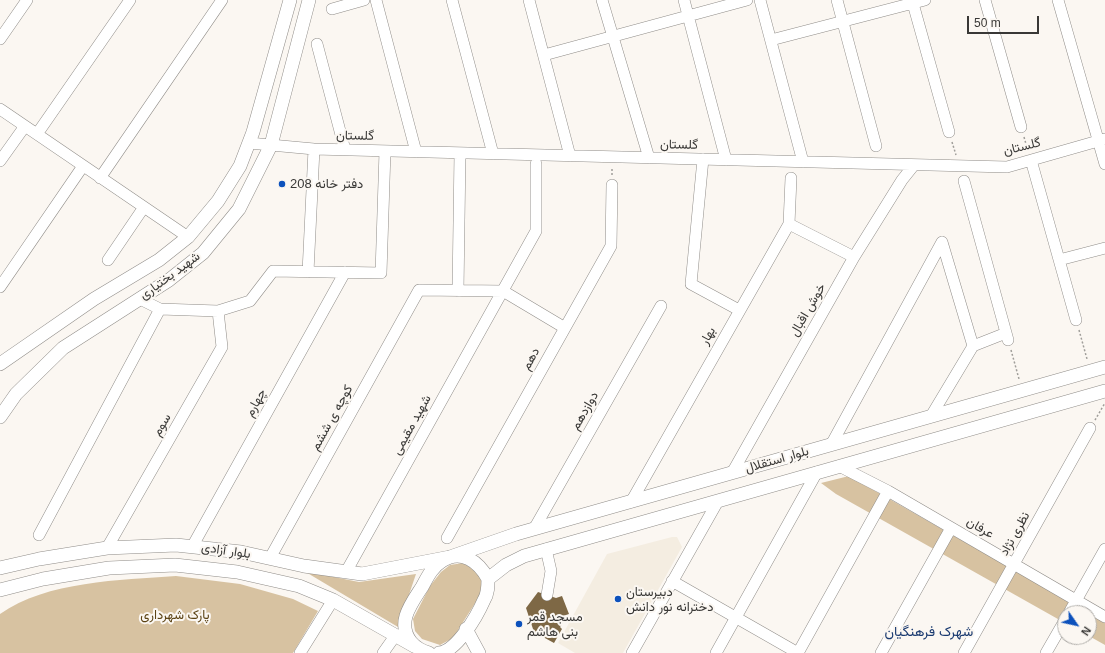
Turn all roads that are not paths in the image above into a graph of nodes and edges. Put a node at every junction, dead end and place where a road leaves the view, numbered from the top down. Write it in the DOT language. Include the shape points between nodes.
graph roads {
  1 [pos="27,0"];
  2 [pos="130,0"];
  3 [pos="222,0"];
  4 [pos="290,0"];
  5 [pos="309,0"];
  6 [pos="364,0"];
  7 [pos="376,0"];
  8 [pos="452,0"];
  9 [pos="529,0"];
  10 [pos="602,0"];
  11 [pos="684,0"];
  12 [pos="747,0"];
  13 [pos="760,0"];
  14 [pos="837,0"];
  15 [pos="925,0"];
  16 [pos="985,0"];
  17 [pos="1058,0"];
  18 [pos="912,2"];
  19 [pos="332,9"];
  20 [pos="688,16"];
  21 [pos="842,22"];
  22 [pos="613,36"];
  23 [pos="0,39"];
  24 [pos="771,40"];
  25 [pos="317,44"];
  26 [pos="544,55"];
  27 [pos="0,108"];
  28 [pos="25,126"];
  29 [pos="1022,127"];
  30 [pos="949,132"];
  31 [pos="37,134"];
  32 [pos="1102,140"];
  33 [pos="249,143"];
  34 [pos="271,145"];
  35 [pos="876,146"];
  36 [pos="314,149"];
  37 [pos="345,150"];
  38 [pos="385,151"];
  39 [pos="416,152"];
  40 [pos="460,153"];
  41 [pos="493,154"];
  42 [pos="570,156"];
  43 [pos="649,158"];
  44 [pos="703,159"];
  45 [pos="726,160"];
  46 [pos="1031,160"];
  47 [pos="0,162"];
  48 [pos="803,162"];
  49 [pos="536,164"];
  50 [pos="1105,164"];
  51 [pos="914,165"];
  52 [pos="83,166"];
  53 [pos="100,178"];
  54 [pos="791,178"];
  55 [pos="964,181"];
  56 [pos="612,185"];
  57 [pos="144,207"];
  58 [pos="789,224"];
  59 [pos="188,238"];
  60 [pos="1105,248"];
  61 [pos="854,257"];
  62 [pos="108,260"];
  63 [pos="1059,260"];
  64 [pos="308,272"];
  65 [pos="345,272"];
  66 [pos="0,287"];
  67 [pos="458,291"];
  68 [pos="503,291"];
  69 [pos="140,299"];
  70 [pos="661,306"];
  71 [pos="160,309"];
  72 [pos="739,310"];
  73 [pos="218,311"];
  74 [pos="1076,320"];
  75 [pos="565,328"];
  76 [pos="974,346"];
  77 [pos="0,364"];
  78 [pos="1105,367"];
  79 [pos="1105,391"];
  80 [pos="932,416"];
  81 [pos="0,417"];
  82 [pos="1090,428"];
  83 [pos="831,445"];
  84 [pos="838,466"];
  85 [pos="817,472"];
  86 [pos="732,473"];
  87 [pos="888,491"];
  88 [pos="718,501"];
  89 [pos="631,502"];
  90 [pos="951,528"];
  91 [pos="534,529"];
  92 [pos="38,534"];
  93 [pos="447,538"];
  94 [pos="192,547"];
  95 [pos="107,548"];
  96 [pos="1105,549"];
  97 [pos="546,550"];
  98 [pos="450,557"];
  99 [pos="270,558"];
  100 [pos="1014,564"];
  101 [pos="0,568"];
  102 [pos="346,572"];
  103 [pos="488,579"];
  104 [pos="672,581"];
  105 [pos="0,590"];
  106 [pos="546,594"];
  107 [pos="333,600"];
  108 [pos="1076,600"];
  109 [pos="1073,605"];
  110 [pos="736,617"];
  111 [pos="1105,617"];
  112 [pos="466,629"];
  113 [pos="1057,634"];
  114 [pos="395,636"];
  115 [pos="423,651"];
  116 [pos="300,653"];
  117 [pos="382,653"];
  118 [pos="439,653"];
  119 [pos="479,653"];
  120 [pos="632,653"];
  121 [pos="716,653"];
  122 [pos="798,653"];
  123 [pos="881,653"];
  124 [pos="964,653"];
  125 [pos="1046,653"];
  1 -- 23 [label="street"];
  2 -- 31 [label="street"];
  3 -- 53 [label="street"];
  4 -- 33 [label="main road, شهید بختیاری"];
  5 -- 34 [label="main road, شهید بختیاری"];
  6 -- 19 [label="street"];
  7 -- 39 [label="street"];
  8 -- 41 [label="street"];
  9 -- 26 [label="street"];
  10 -- 22 [label="street"];
  11 -- 20 [label="street"];
  12 -- 20 [label="street"];
  13 -- 24 [label="street"];
  14 -- 21 [label="street"];
  15 -- 18 [label="street"];
  16 -- 29 [label="street"];
  17 -- 32 [label="street"];
  18 -- 21 [label="street"];
  18 -- 30 [label="street"];
  20 -- 22 [label="street"];
  20 -- 45 [label="street"];
  21 -- 24 [label="street"];
  21 -- 35 [label="street"];
  22 -- 26 [label="street"];
  22 -- 43 [label="street"];
  24 -- 48 [label="street"];
  25 -- 37 [label="street"];
  26 -- 42 [label="street"];
  27 -- 28 [label="street"];
  28 -- 31 [label="street"];
  28 -- 47 [label="street"];
  31 -- 52 [label="street"];
  32 -- 46 [label="street, گلستان"];
  32 -- 50 [label="street"];
  33 -- 34 [label="street, گلستان"];
  33 -- 59 [label="main road, شهید بختیاری" via="240,166 218,201"];
  34 -- 36 [label="street, گلستان"];
  34 -- 69 [label="main road, شهید بختیاری" via="239,209 203,252 169,280"];
  36 -- 37 [label="street, گلستان"];
  36 -- 64 [label="street"];
  37 -- 38 [label="street, گلستان"];
  38 -- 39 [label="street, گلستان"];
  38 -- 65 [label="street" via="381,273"];
  39 -- 40 [label="street, گلستان"];
  40 -- 41 [label="street, گلستان"];
  40 -- 67 [label="street"];
  41 -- 42 [label="street, گلستان"];
  42 -- 43 [label="street, گلستان"];
  43 -- 44 [label="street, گلستان"];
  44 -- 45 [label="street, گلستان"];
  44 -- 72 [label="street" via="691,284"];
  45 -- 48 [label="street, گلستان"];
  46 -- 51 [label="street, گلستان" via="1007,167"];
  46 -- 63 [label="street"];
  48 -- 51 [label="street, گلستان"];
  49 -- 68 [label="street, شهید مقیمی" via="536,231"];
  51 -- 61 [label="street, خوش اقبال"];
  52 -- 53 [label="street"];
  52 -- 66 [label="street"];
  53 -- 57 [label="street"];
  54 -- 58 [label="street, بهار"];
  55 -- 76 [label="street" via="1007,336"];
  56 -- 75 [label="street, دهم" via="610,246"];
  57 -- 59 [label="street"];
  57 -- 62 [label="street"];
  58 -- 61 [label="street"];
  58 -- 72 [label="street, بهار"];
  59 -- 77 [label="main road, شهید بختیاری" via="159,260 94,299"];
  60 -- 63 [label="street"];
  61 -- 86 [label="street, خوش اقبال"];
  63 -- 74 [label="street"];
  64 -- 65 [label="street"];
  64 -- 73 [label="street" via="273,271 250,301"];
  65 -- 94 [label="street, چهارم"];
  67 -- 68 [label="street"];
  67 -- 99 [label="street, کوچه ی ششم" via="419,290"];
  68 -- 75 [label="street"];
  68 -- 102 [label="street, شهید مقیمی"];
  69 -- 71 [label="street"];
  69 -- 81 [label="main road, شهید بختیاری" via="63,348 16,394"];
  70 -- 91 [label="street, دوازدهم"];
  71 -- 73 [label="street"];
  71 -- 92 [label="street"];
  72 -- 89 [label="street, بهار"];
  73 -- 95 [label="street, سوم" via="222,347"];
  75 -- 93 [label="street, دهم"];
  76 -- 80 [label="street"];
  76 -- 83 [label="street" via="942,242"];
  78 -- 80 [label="main road, بلوار استقلال"];
  79 -- 84 [label="main road, بلوار استقلال"];
  80 -- 83 [label="main road, بلوار استقلال"];
  82 -- 100 [label="street, نظری نژاد"];
  83 -- 84 [label="main road"];
  83 -- 86 [label="main road, بلوار استقلال"];
  84 -- 85 [label="main road, بلوار استقلال"];
  84 -- 87 [label="street, عرفان"];
  85 -- 88 [label="main road, بلوار استقلال"];
  85 -- 110 [label="street"];
  86 -- 89 [label="main road, بلوار استقلال"];
  87 -- 90 [label="street, عرفان"];
  87 -- 122 [label="street"];
  88 -- 97 [label="main road, بلوار استقلال"];
  88 -- 104 [label="street"];
  89 -- 91 [label="main road, بلوار استقلال"];
  90 -- 100 [label="street, عرفان"];
  90 -- 123 [label="street"];
  91 -- 98 [label="main road, بلوار استقلال"];
  94 -- 95 [label="main road, بلوار آزادی" via="176,545"];
  94 -- 99 [label="main road, بلوار آزادی"];
  95 -- 101 [label="main road, بلوار آزادی"];
  96 -- 108 [label="street"];
  97 -- 103 [label="main road, بلوار استقلال" via="524,556 506,565"];
  97 -- 106 [label="street" via="551,571"];
  98 -- 102 [label="main road, بلوار آزادی" via="362,574"];
  98 -- 103 [label="main road" via="470,558 478,563"];
  98 -- 115 [label="main road" via="434,568 405,618 408,638"];
  99 -- 102 [label="main road, بلوار آزادی"];
  100 -- 108 [label="street, عرفان"];
  100 -- 124 [label="street, نظری نژاد"];
  103 -- 112 [label="main road" via="485,600"];
  104 -- 110 [label="street"];
  104 -- 120 [label="street"];
  105 -- 107 [label="main road, بلوار آزادی" via="43,579 109,568 175,565 237,572 283,582"];
  107 -- 114 [label="main road, بلوار آزادی"];
  107 -- 116 [label="street"];
  108 -- 109 [label="street"];
  108 -- 111 [label="street, عرفان"];
  110 -- 121 [label="street"];
  110 -- 122 [label="street"];
  112 -- 118 [label="main road" via="452,648"];
  112 -- 119 [label="main road"];
  113 -- 125 [label="street"];
  114 -- 115 [label="main road, بلوار آزادی"];
  114 -- 117 [label="street"];
}
